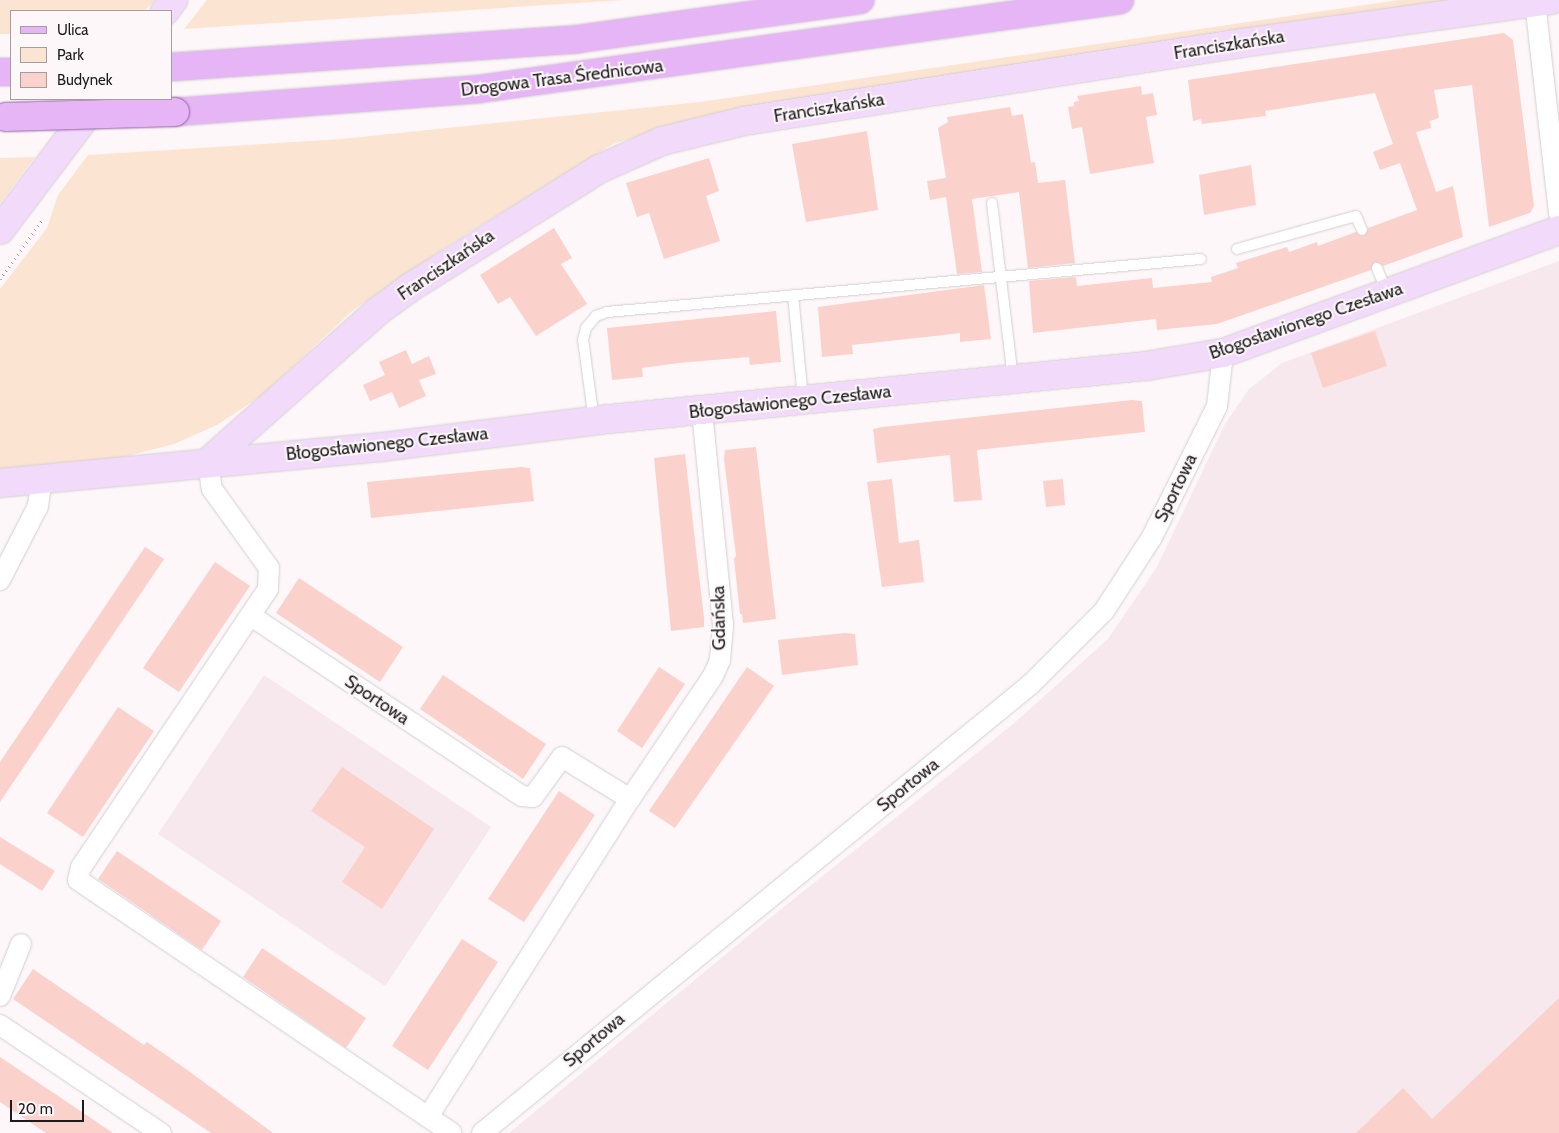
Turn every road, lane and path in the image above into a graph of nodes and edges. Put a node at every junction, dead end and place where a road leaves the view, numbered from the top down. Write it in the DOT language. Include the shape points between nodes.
graph roads {
  1 [pos="860,0"];
  2 [pos="1120,0"];
  3 [pos="1543,1"];
  4 [pos="179,67"];
  5 [pos="98,100"];
  6 [pos="3,117"];
  7 [pos="992,203"];
  8 [pos="1559,214"];
  9 [pos="0,230"];
  10 [pos="1362,230"];
  11 [pos="1559,230"];
  12 [pos="1237,249"];
  13 [pos="1201,259"];
  14 [pos="1377,268"];
  15 [pos="1000,277"];
  16 [pos="1387,294"];
  17 [pos="793,295"];
  18 [pos="1224,353"];
  19 [pos="1013,380"];
  20 [pos="804,401"];
  21 [pos="702,410"];
  22 [pos="594,420"];
  23 [pos="208,462"];
  24 [pos="42,478"];
  25 [pos="0,482"];
  26 [pos="0,580"];
  27 [pos="251,616"];
  28 [pos="630,799"];
  29 [pos="21,944"];
  30 [pos="0,996"];
  31 [pos="0,1025"];
  32 [pos="428,1116"];
  33 [pos="161,1133"];
  34 [pos="451,1133"];
  35 [pos="482,1133"];
  1 -- 4 [label="main road" via="578,38"];
  2 -- 6 [label="main road, Drogowa Trasa Średnicowa, bridge" via="479,89 175,112"];
  3 -- 8 [label="street"];
  3 -- 23 [label="street, Franciszkańska" via="1242,43 744,121 662,141 599,169 411,287 378,311"];
  5 -- 9 [label="street"];
  7 -- 15 [label="lane"];
  10 -- 12 [label="lane" via="1356,216"];
  11 -- 16 [label="street, Błogosławionego Czesława"];
  13 -- 15 [label="lane"];
  14 -- 16 [label="lane"];
  15 -- 17 [label="lane"];
  15 -- 19 [label="lane"];
  16 -- 18 [label="street, Błogosławionego Czesława"];
  17 -- 20 [label="lane"];
  17 -- 22 [label="lane" via="607,312 596,316 586,328 583,340"];
  18 -- 19 [label="street, Błogosławionego Czesława" via="1112,370"];
  18 -- 35 [label="street, Sportowa" via="1217,406 1152,537 1104,611 1030,685"];
  19 -- 20 [label="street, Błogosławionego Czesława"];
  20 -- 21 [label="street, Błogosławionego Czesława"];
  21 -- 22 [label="street, Błogosławionego Czesława"];
  21 -- 28 [label="street, Gdańska" via="722,646 713,676"];
  22 -- 23 [label="street, Błogosławionego Czesława" via="383,447"];
  23 -- 24 [label="street, Błogosławionego Czesława"];
  23 -- 27 [label="street" via="212,489 270,568 268,589"];
  24 -- 25 [label="street, Błogosławionego Czesława"];
  24 -- 26 [label="street" via="38,506"];
  27 -- 28 [label="street, Sportowa" via="522,796 533,796 562,757"];
  27 -- 32 [label="street" via="81,867 78,880"];
  28 -- 32 [label="street"];
  29 -- 30 [label="street"];
  31 -- 33 [label="street"];
  32 -- 34 [label="street"];
}
